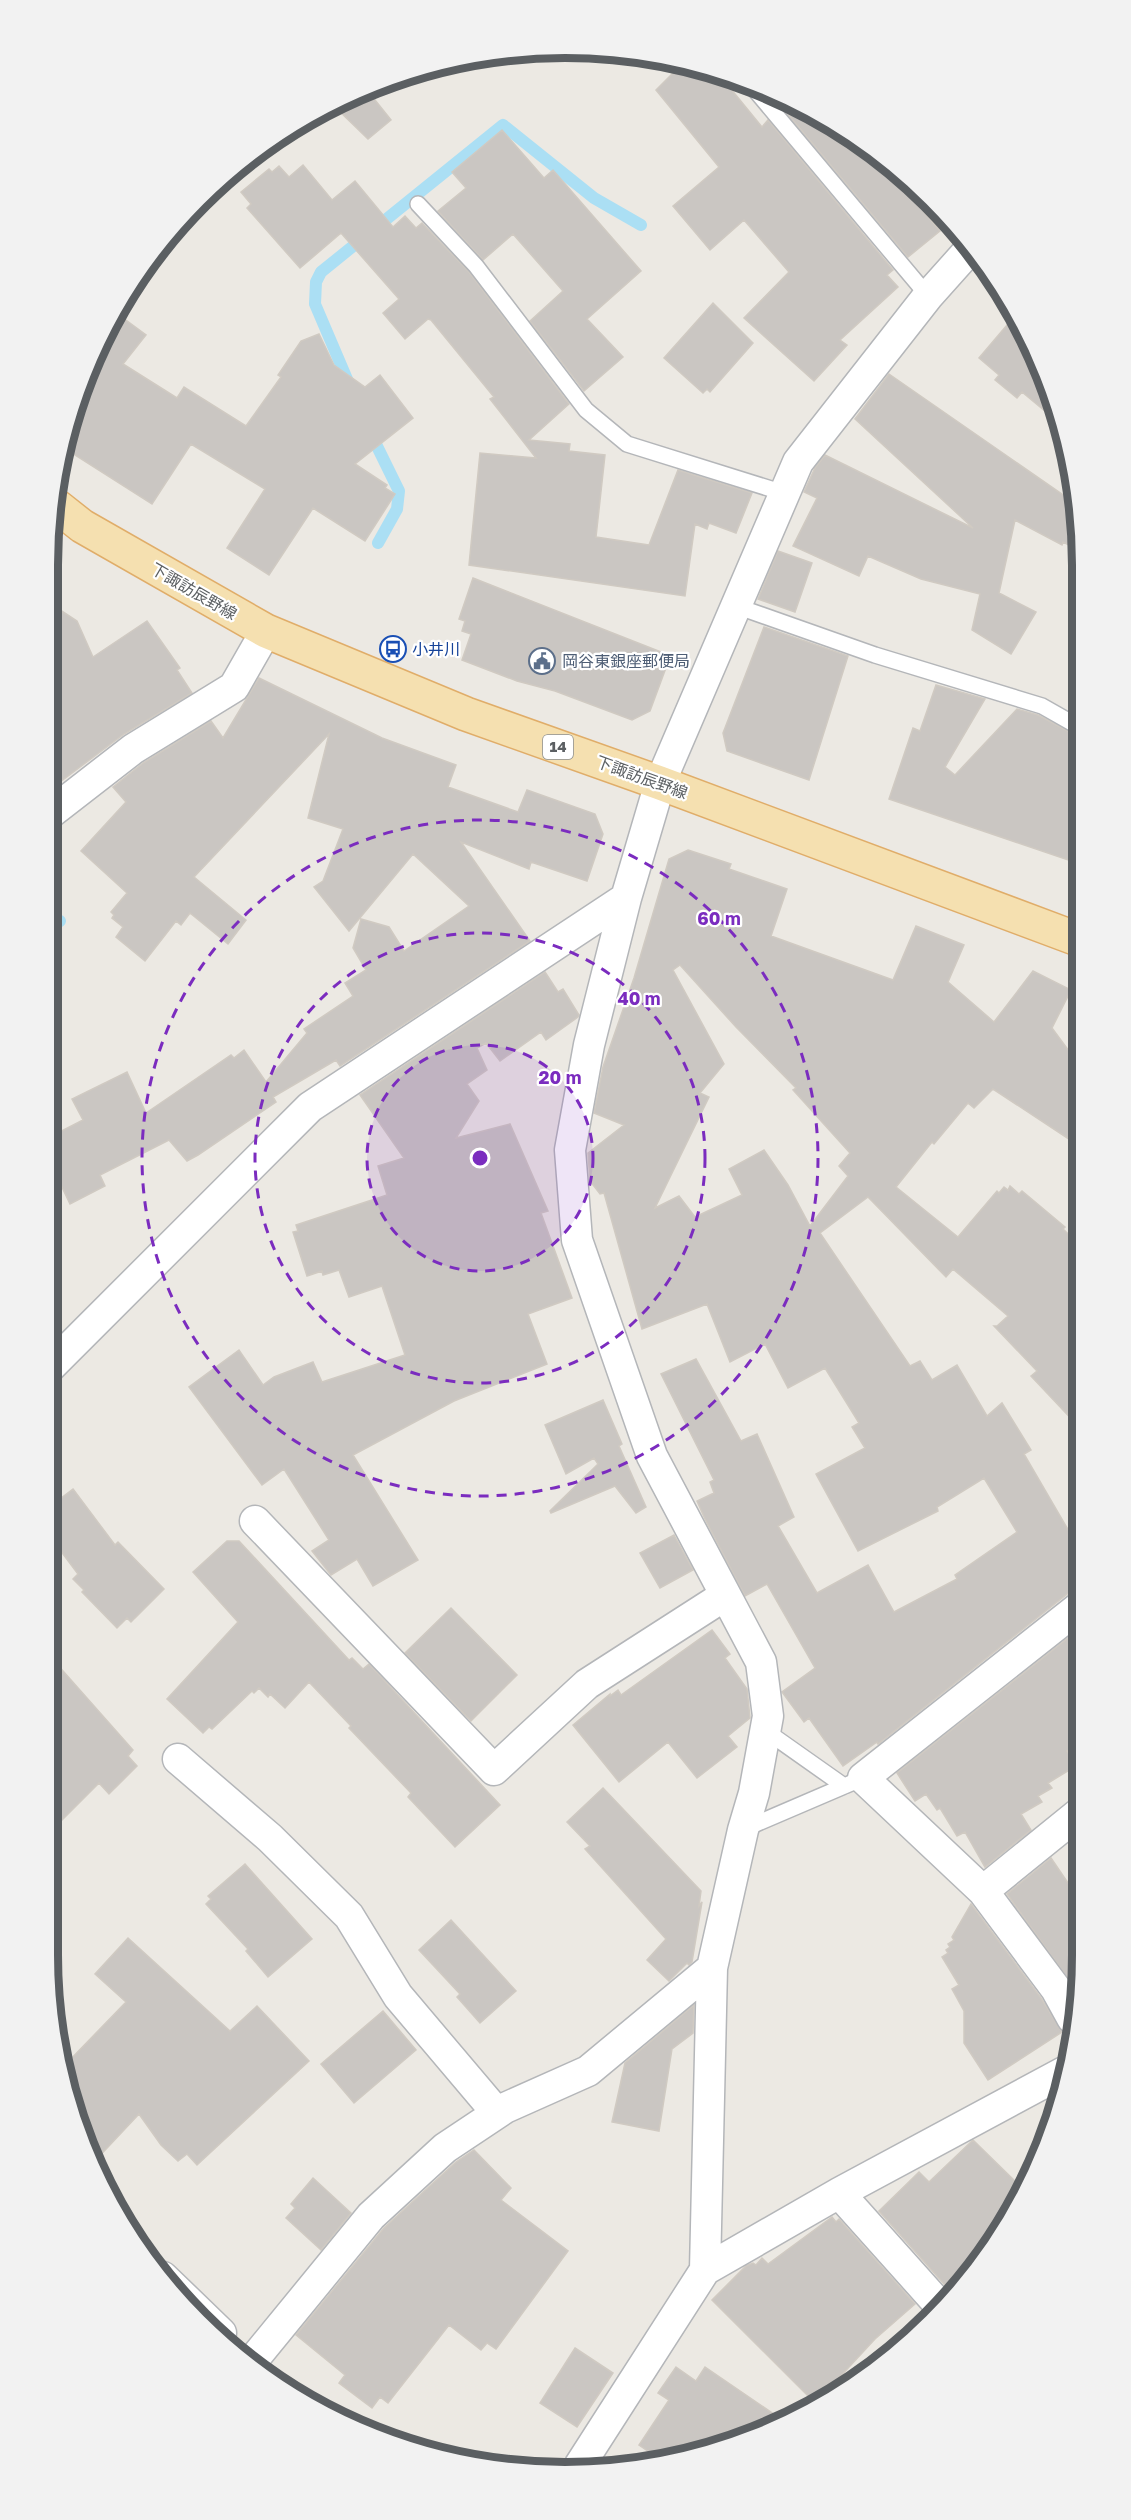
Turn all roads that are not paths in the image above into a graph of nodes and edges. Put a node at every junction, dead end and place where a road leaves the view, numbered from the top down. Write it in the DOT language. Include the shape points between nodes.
graph roads {
  1 [pos="762,98"];
  2 [pos="418,204"];
  3 [pos="966,254"];
  4 [pos="928,296"];
  5 [pos="784,493"];
  6 [pos="62,510"];
  7 [pos="736,606"];
  8 [pos="266,631"];
  9 [pos="1072,723"];
  10 [pos="660,783"];
  11 [pos="58,808"];
  12 [pos="626,898"];
  13 [pos="1072,937"];
  14 [pos="58,1359"];
  15 [pos="255,1521"];
  16 [pos="724,1596"];
  17 [pos="1072,1613"];
  18 [pos="766,1731"];
  19 [pos="178,1760"];
  20 [pos="854,1782"];
  21 [pos="1072,1819"];
  22 [pos="743,1830"];
  23 [pos="983,1892"];
  24 [pos="712,1968"];
  25 [pos="1069,2012"];
  26 [pos="1058,2075"];
  27 [pos="496,2113"];
  28 [pos="838,2193"];
  29 [pos="705,2270"];
  30 [pos="936,2301"];
  31 [pos="256,2356"];
  32 [pos="582,2461"];
  1 -- 4 [label="lane"];
  2 -- 5 [label="lane" via="476,266 586,410 627,444"];
  3 -- 4 [label="street"];
  4 -- 5 [label="street" via="798,462"];
  5 -- 7 [label="street"];
  6 -- 8 [label="main road, 下諏訪辰野線 / 14" via="81,526"];
  7 -- 9 [label="lane" via="875,655 1042,706"];
  7 -- 10 [label="street"];
  8 -- 10 [label="main road, 下諏訪辰野線 / 14" via="466,714"];
  8 -- 11 [label="street" via="234,687 134,748"];
  10 -- 12 [label="street"];
  10 -- 13 [label="main road, 下諏訪辰野線 / 14"];
  12 -- 14 [label="street" via="310,1107"];
  12 -- 16 [label="street" via="589,1045 570,1150 577,1240 652,1456"];
  15 -- 16 [label="street" via="494,1770 588,1684"];
  16 -- 18 [label="street" via="761,1662 768,1716"];
  17 -- 20 [label="street"];
  18 -- 20 [label="lane"];
  18 -- 22 [label="street"];
  19 -- 27 [label="street" via="270,1838 349,1916 398,1996"];
  20 -- 22 [label="lane"];
  20 -- 23 [label="street"];
  21 -- 23 [label="street"];
  22 -- 24 [label="street"];
  23 -- 25 [label="street" via="1056,1989"];
  24 -- 27 [label="street" via="588,2071"];
  24 -- 29 [label="street"];
  26 -- 28 [label="street"];
  27 -- 31 [label="street" via="445,2148 371,2216"];
  28 -- 29 [label="street"];
  28 -- 30 [label="street"];
  29 -- 32 [label="street"];
}
